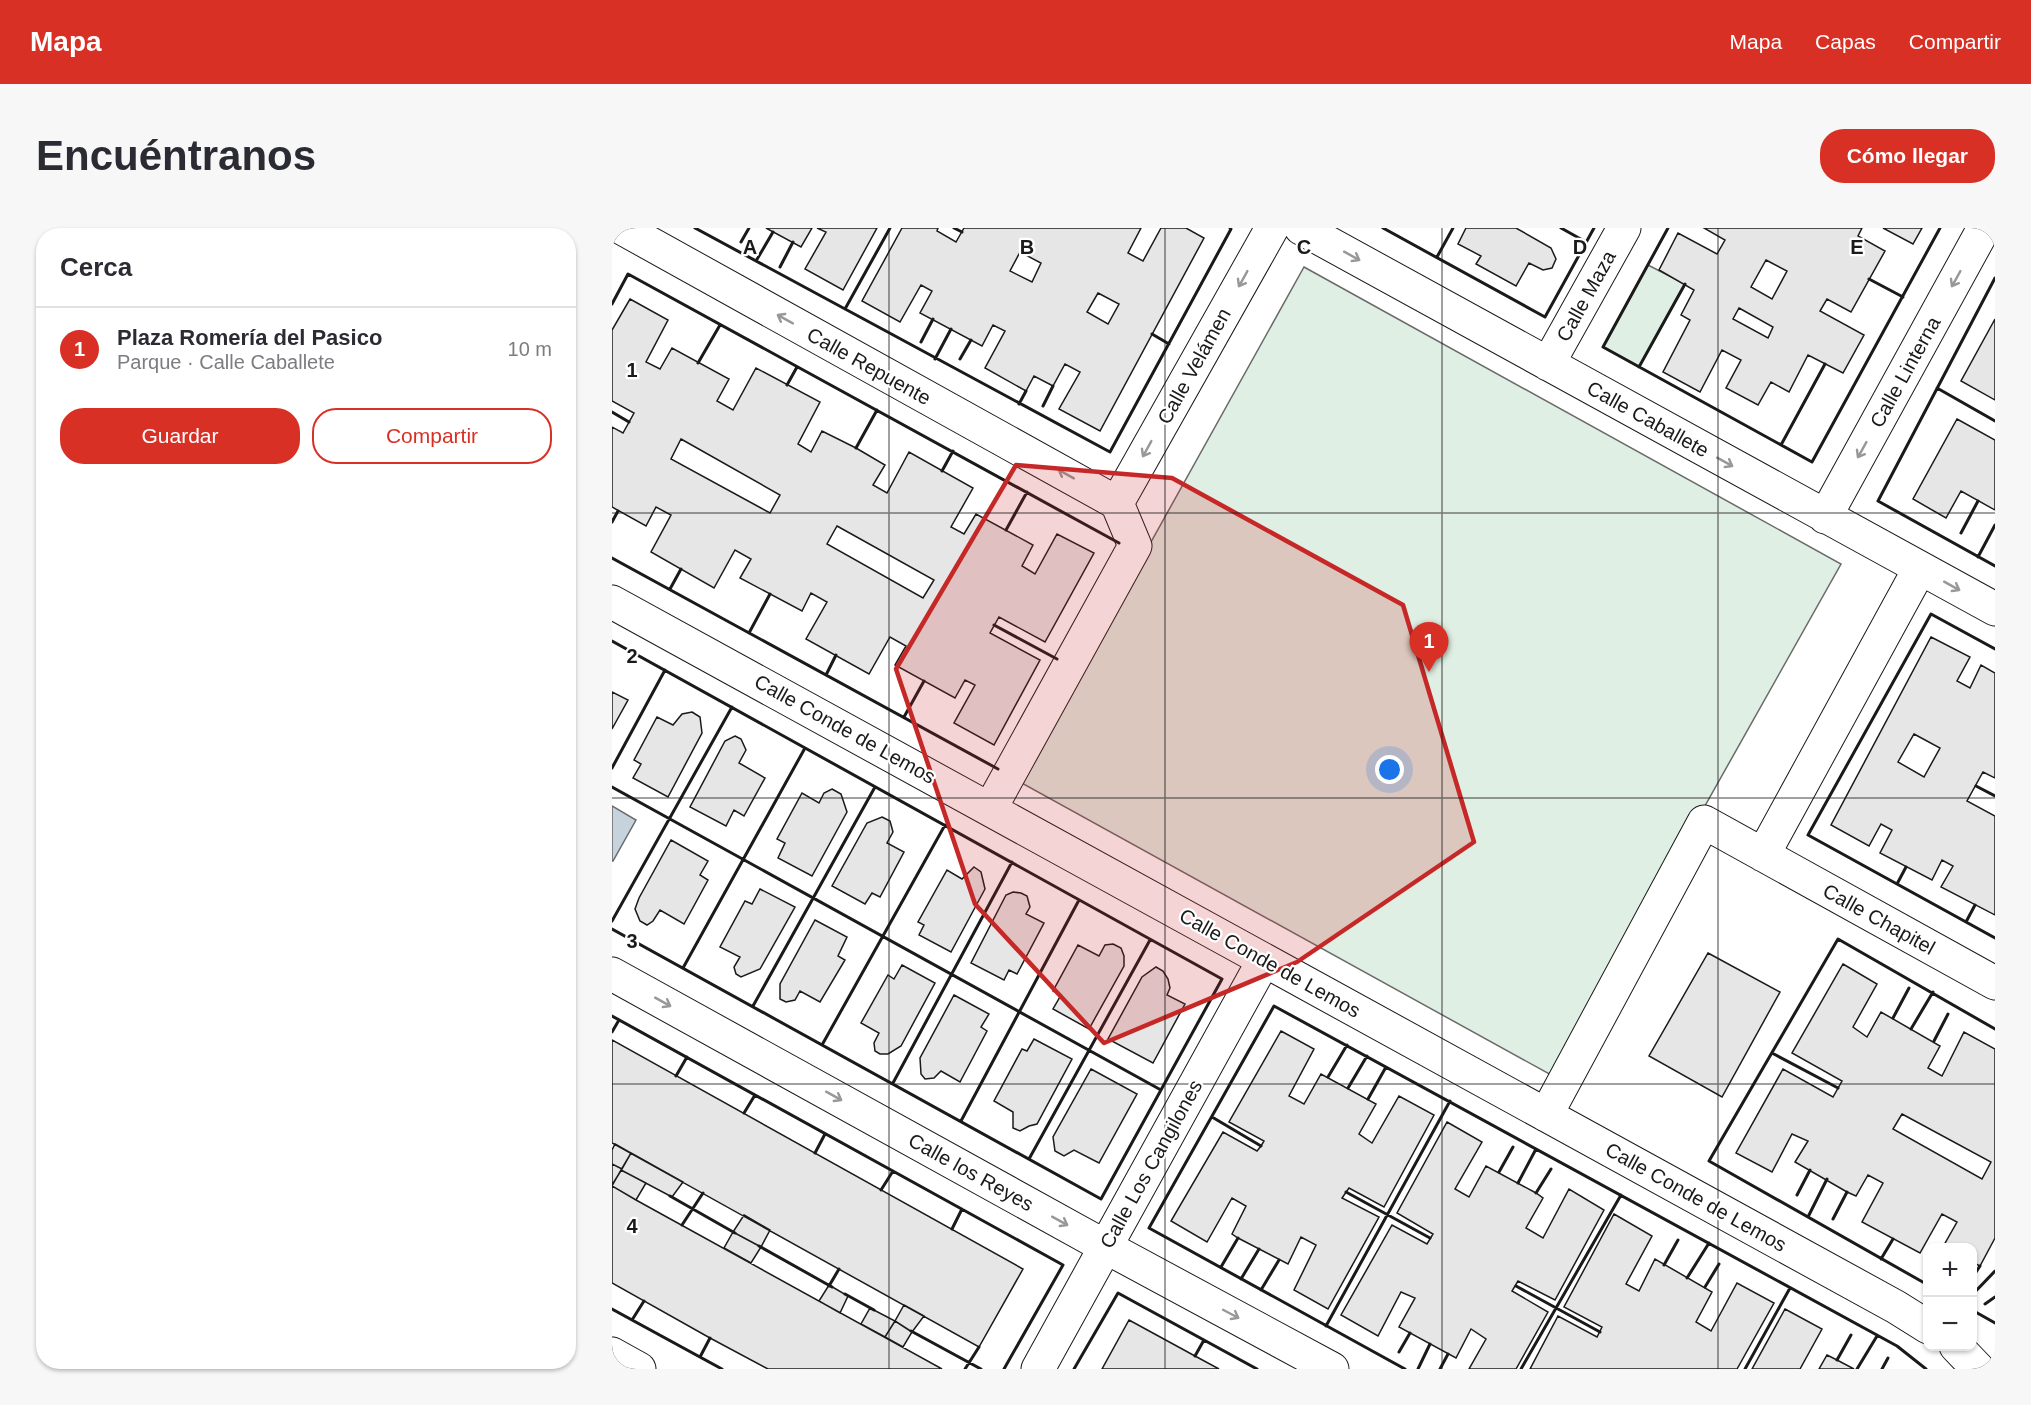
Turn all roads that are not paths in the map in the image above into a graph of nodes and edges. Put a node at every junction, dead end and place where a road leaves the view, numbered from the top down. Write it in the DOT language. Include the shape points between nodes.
graph roads {
  1 [pos="615,228"];
  2 [pos="622,228"];
  3 [pos="1272,228"];
  4 [pos="1301,228"];
  5 [pos="1624,228"];
  6 [pos="1984,228"];
  7 [pos="612,234"];
  8 [pos="1548,364"];
  9 [pos="1117,503"];
  10 [pos="1826,517"];
  11 [pos="1920,568"];
  12 [pos="612,602"];
  13 [pos="1995,609"];
  14 [pos="990,809"];
  15 [pos="1763,855"];
  16 [pos="1264,960"];
  17 [pos="612,974"];
  18 [pos="1995,983"];
  19 [pos="1546,1115"];
  20 [pos="1106,1247"];
  21 [pos="1923,1324"];
  22 [pos="1960,1351"];
  23 [pos="612,1354"];
  24 [pos="639,1369"];
  25 [pos="1038,1369"];
  26 [pos="1332,1369"];
  27 [pos="1978,1369"];
  1 -- 7 [label="street"];
  9 -- 2 [label="street, Calle Repuente, one-way"];
  3 -- 9 [label="street, Calle Velámen, one-way"];
  4 -- 8 [label="street, Calle Caballete, one-way"];
  5 -- 8 [label="street, Calle Maza"];
  6 -- 10 [label="street, Calle Linterna, one-way"];
  8 -- 10 [label="street, Calle Caballete, one-way"];
  9 -- 14 [label="street" via="1135,546"];
  10 -- 11 [label="street, Calle Caballete"];
  11 -- 13 [label="street, Calle Caballete, one-way"];
  11 -- 15 [label="street"];
  12 -- 14 [label="street, Calle Conde de Lemos"];
  14 -- 16 [label="street, Calle Conde de Lemos"];
  15 -- 18 [label="street, Calle Chapitel"];
  15 -- 19 [label="street, Calle Chapitel" via="1704,822"];
  16 -- 19 [label="street, Calle Conde de Lemos"];
  16 -- 20 [label="street, Calle Los Cangilones"];
  17 -- 20 [label="street, Calle los Reyes, one-way"];
  19 -- 21 [label="street, Calle Conde de Lemos"];
  20 -- 25 [label="street, Calle Los Cangilones"];
  20 -- 26 [label="street, Calle los Reyes, one-way"];
  22 -- 27 [label="street"];
  23 -- 24 [label="street"];
}
